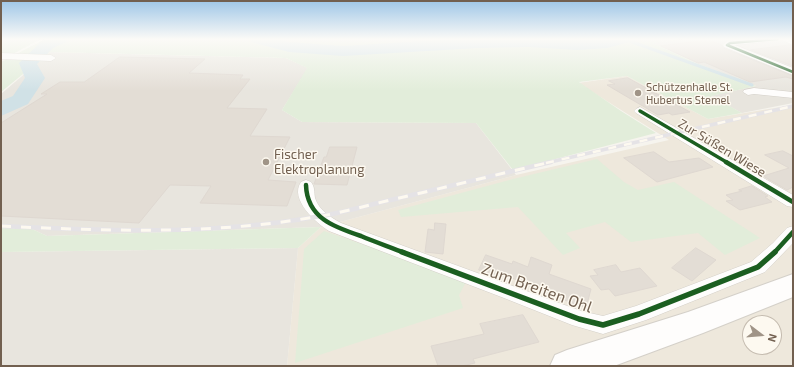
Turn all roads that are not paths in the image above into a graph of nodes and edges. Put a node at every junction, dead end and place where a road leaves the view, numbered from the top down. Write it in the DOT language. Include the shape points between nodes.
graph roads {
  1 [pos="23,56"];
  2 [pos="755,56"];
  3 [pos="51,58"];
  4 [pos="793,72"];
  5 [pos="748,92"];
  6 [pos="793,95"];
  7 [pos="640,111"];
  8 [pos="306,185"];
  9 [pos="793,202"];
  10 [pos="793,232"];
  11 [pos="793,286"];
  12 [pos="567,366"];
  1 -- 3 [label="street"];
  2 -- 4 [label="street"];
  5 -- 6 [label="street"];
  7 -- 9 [label="street, Zur Süßen Wiese"];
  8 -- 10 [label="street, Zum Breiten Ohl" via="306,194 314,210 323,221 335,227 579,319 603,325 639,314 758,267"];
  11 -- 12 [label="main road" via="692,324"];
}
